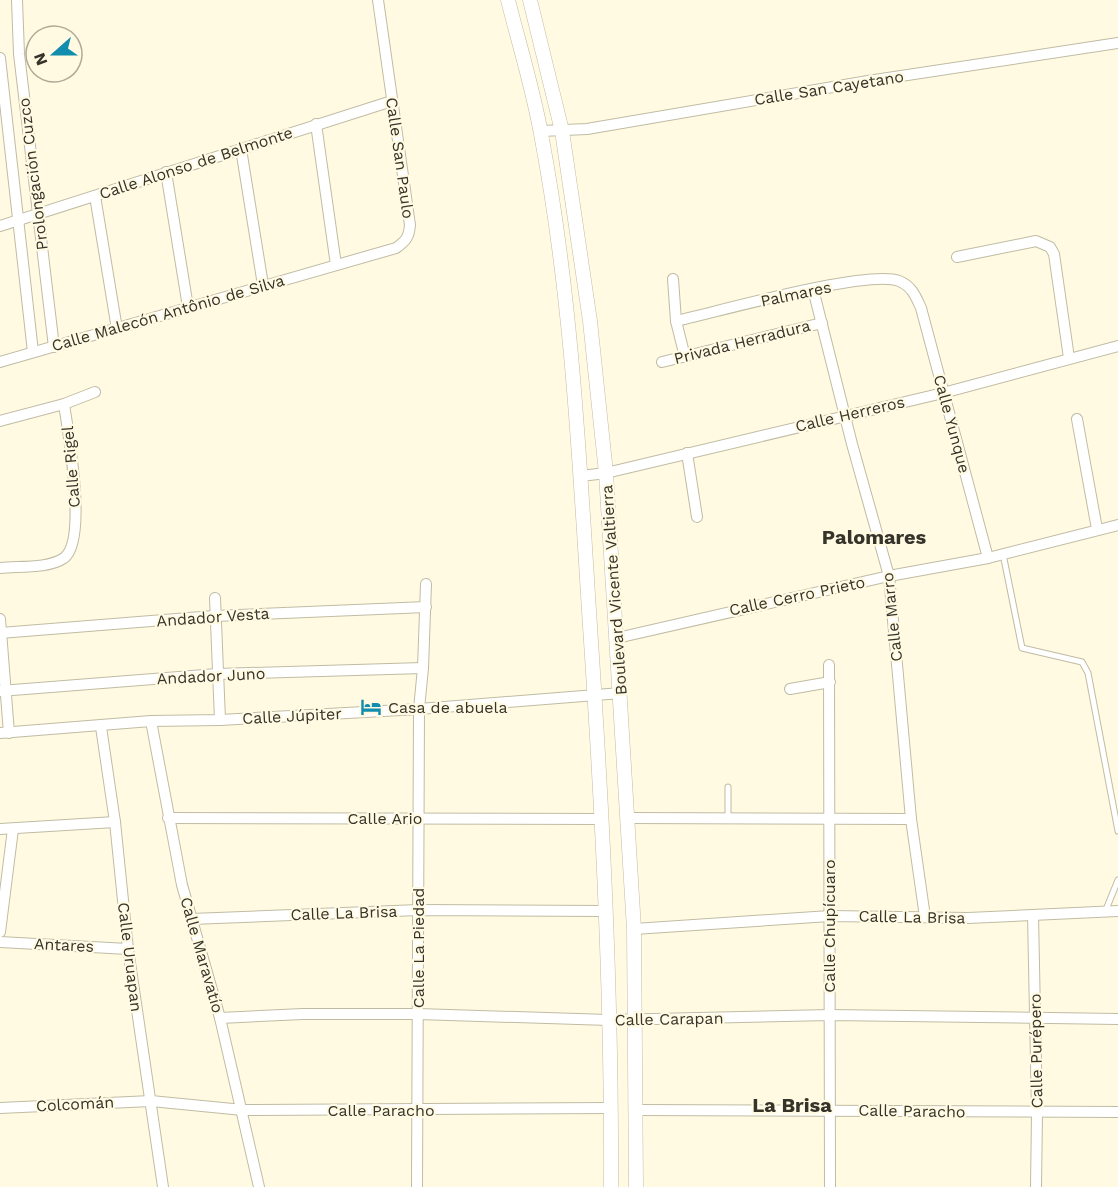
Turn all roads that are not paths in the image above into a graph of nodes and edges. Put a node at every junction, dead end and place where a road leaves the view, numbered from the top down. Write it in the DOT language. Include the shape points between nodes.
graph roads {
  1 [pos="17,0"];
  2 [pos="378,0"];
  3 [pos="530,0"];
  4 [pos="512,1"];
  5 [pos="1118,43"];
  6 [pos="0,58"];
  7 [pos="392,101"];
  8 [pos="316,124"];
  9 [pos="541,130"];
  10 [pos="562,131"];
  11 [pos="241,149"];
  12 [pos="166,172"];
  13 [pos="95,196"];
  14 [pos="37,214"];
  15 [pos="17,221"];
  16 [pos="0,226"];
  17 [pos="957,257"];
  18 [pos="336,265"];
  19 [pos="673,279"];
  20 [pos="262,285"];
  21 [pos="813,289"];
  22 [pos="914,292"];
  23 [pos="188,307"];
  24 [pos="676,321"];
  25 [pos="822,323"];
  26 [pos="117,328"];
  27 [pos="1118,346"];
  28 [pos="54,347"];
  29 [pos="33,352"];
  30 [pos="685,357"];
  31 [pos="1065,359"];
  32 [pos="0,362"];
  33 [pos="662,362"];
  34 [pos="95,392"];
  35 [pos="943,393"];
  36 [pos="64,404"];
  37 [pos="846,415"];
  38 [pos="1077,419"];
  39 [pos="0,421"];
  40 [pos="687,453"];
  41 [pos="606,473"];
  42 [pos="581,476"];
  43 [pos="697,517"];
  44 [pos="1118,525"];
  45 [pos="1097,529"];
  46 [pos="1003,553"];
  47 [pos="988,558"];
  48 [pos="0,568"];
  49 [pos="890,576"];
  50 [pos="426,584"];
  51 [pos="215,598"];
  52 [pos="426,607"];
  53 [pos="214,616"];
  54 [pos="0,619"];
  55 [pos="0,633"];
  56 [pos="617,638"];
  57 [pos="829,665"];
  58 [pos="423,668"];
  59 [pos="217,674"];
  60 [pos="830,682"];
  61 [pos="790,689"];
  62 [pos="3,691"];
  63 [pos="621,693"];
  64 [pos="595,694"];
  65 [pos="418,709"];
  66 [pos="220,720"];
  67 [pos="151,721"];
  68 [pos="101,727"];
  69 [pos="4,733"];
  70 [pos="729,787"];
  71 [pos="168,818"];
  72 [pos="628,818"];
  73 [pos="418,819"];
  74 [pos="603,819"];
  75 [pos="828,819"];
  76 [pos="912,819"];
  77 [pos="728,820"];
  78 [pos="115,822"];
  79 [pos="0,829"];
  80 [pos="14,829"];
  81 [pos="1118,831"];
  82 [pos="1118,880"];
  83 [pos="419,910"];
  84 [pos="606,911"];
  85 [pos="1118,911"];
  86 [pos="1105,912"];
  87 [pos="1033,915"];
  88 [pos="830,916"];
  89 [pos="925,917"];
  90 [pos="191,919"];
  91 [pos="633,929"];
  92 [pos="0,932"];
  93 [pos="0,942"];
  94 [pos="128,948"];
  95 [pos="418,1014"];
  96 [pos="830,1015"];
  97 [pos="220,1018"];
  98 [pos="635,1019"];
  99 [pos="1036,1019"];
  100 [pos="1118,1019"];
  101 [pos="609,1020"];
  102 [pos="151,1101"];
  103 [pos="0,1108"];
  104 [pos="611,1108"];
  105 [pos="243,1110"];
  106 [pos="416,1110"];
  107 [pos="634,1110"];
  108 [pos="830,1110"];
  109 [pos="1118,1112"];
  110 [pos="1037,1113"];
  111 [pos="163,1187"];
  112 [pos="259,1187"];
  113 [pos="417,1187"];
  114 [pos="611,1187"];
  115 [pos="636,1187"];
  116 [pos="830,1187"];
  117 [pos="1036,1187"];
  1 -- 14 [label="street, Prolongación Cuzco" via="19,54"];
  2 -- 7 [label="street, Calle San Paulo"];
  3 -- 10 [label="main road, Boulevard Vicente Valtierra"];
  4 -- 9 [label="main road, Boulevard Vicente Valtierra"];
  5 -- 10 [label="street, Calle San Cayetano"];
  6 -- 15 [label="street, Prolongación Cuzco"];
  7 -- 8 [label="street, Calle Alonso de Belmonte"];
  7 -- 18 [label="street, Calle San Paulo" via="410,236 396,248"];
  8 -- 11 [label="street, Calle Alonso de Belmonte"];
  8 -- 18 [label="street"];
  9 -- 10 [label="street, Calle San Cayetano"];
  9 -- 42 [label="main road, Boulevard Vicente Valtierra" via="563,273"];
  10 -- 41 [label="main road, Boulevard Vicente Valtierra" via="590,321"];
  11 -- 12 [label="street, Calle Alonso de Belmonte"];
  11 -- 20 [label="street"];
  12 -- 13 [label="street, Calle Alonso de Belmonte"];
  12 -- 23 [label="street"];
  13 -- 14 [label="street, Calle Alonso de Belmonte"];
  13 -- 26 [label="street"];
  14 -- 15 [label="street, Calle Alonso de Belmonte"];
  14 -- 28 [label="street, Prolongación Cuzco"];
  15 -- 16 [label="street, Calle Alonso de Belmonte"];
  15 -- 29 [label="street, Prolongación Cuzco"];
  17 -- 31 [label="street" via="1036,241 1047,244 1054,254"];
  18 -- 20 [label="street, Calle Malecón Antônio de Silva"];
  19 -- 24 [label="street"];
  20 -- 23 [label="street, Calle Malecón Antônio de Silva"];
  21 -- 22 [label="street, Palmares" via="886,279 901,282"];
  21 -- 24 [label="street, Palmares"];
  21 -- 25 [label="street, Calle Marro"];
  22 -- 35 [label="street, Calle Yunque"];
  23 -- 26 [label="street, Calle Malecón Antônio de Silva"];
  24 -- 30 [label="street"];
  25 -- 30 [label="street, Privada Herradura"];
  25 -- 37 [label="street, Calle Marro"];
  26 -- 28 [label="street, Calle Malecón Antônio de Silva"];
  27 -- 31 [label="street, Calle Herreros"];
  28 -- 29 [label="street, Calle Malecón Antônio de Silva"];
  29 -- 32 [label="street, Calle Malecón Antônio de Silva"];
  30 -- 33 [label="street, Privada Herradura"];
  31 -- 35 [label="street, Calle Herreros"];
  34 -- 36 [label="street"];
  35 -- 37 [label="street, Calle Herreros"];
  35 -- 47 [label="street, Calle Yunque"];
  36 -- 39 [label="street"];
  36 -- 48 [label="street, Calle Rigel" via="76,497 70,550 60,560"];
  37 -- 40 [label="street, Calle Herreros"];
  37 -- 49 [label="street, Calle Marro"];
  38 -- 45 [label="street"];
  40 -- 41 [label="street, Calle Herreros"];
  40 -- 43 [label="street"];
  41 -- 42 [label="street, Calle Herreros"];
  41 -- 56 [label="main road, Boulevard Vicente Valtierra"];
  42 -- 64 [label="main road, Boulevard Vicente Valtierra"];
  44 -- 45 [label="street, Calle Cerro Prieto"];
  45 -- 46 [label="street, Calle Cerro Prieto"];
  46 -- 47 [label="street, Calle Cerro Prieto"];
  46 -- 81 [label="lane" via="1022,648 1082,662 1088,673"];
  47 -- 49 [label="street, Calle Cerro Prieto"];
  49 -- 56 [label="street, Calle Cerro Prieto"];
  49 -- 76 [label="street, Calle Marro"];
  50 -- 52 [label="street, Calle La Piedad"];
  51 -- 53 [label="street"];
  52 -- 53 [label="street, Andador Vesta"];
  52 -- 58 [label="street, Calle La Piedad"];
  53 -- 55 [label="street, Andador Vesta"];
  53 -- 59 [label="street"];
  54 -- 55 [label="street"];
  55 -- 62 [label="street"];
  56 -- 63 [label="main road, Boulevard Vicente Valtierra"];
  57 -- 60 [label="street, Calle Chupícuaro"];
  58 -- 59 [label="street, Andador Juno"];
  58 -- 65 [label="street, Calle La Piedad"];
  59 -- 62 [label="street, Andador Juno"];
  59 -- 66 [label="street"];
  60 -- 61 [label="street"];
  60 -- 75 [label="street, Calle Chupícuaro"];
  62 -- 69 [label="street"];
  63 -- 64 [label="street, Calle Júpiter"];
  63 -- 72 [label="main road, Boulevard Vicente Valtierra"];
  64 -- 65 [label="street, Calle Júpiter"];
  64 -- 74 [label="main road, Boulevard Vicente Valtierra"];
  65 -- 66 [label="street, Calle Júpiter"];
  65 -- 73 [label="street, Calle La Piedad"];
  66 -- 67 [label="street, Calle Júpiter"];
  67 -- 68 [label="street, Calle Júpiter"];
  67 -- 71 [label="street, Calle Maravatío"];
  68 -- 69 [label="street, Calle Júpiter"];
  68 -- 78 [label="street, Calle Uruapan"];
  70 -- 77 [label="lane"];
  71 -- 73 [label="street, Calle Ario"];
  71 -- 90 [label="street, Calle Maravatío"];
  72 -- 77 [label="street"];
  72 -- 91 [label="main road, Boulevard Vicente Valtierra"];
  73 -- 74 [label="street, Calle Ario"];
  73 -- 83 [label="street, Calle La Piedad"];
  74 -- 84 [label="main road, Boulevard Vicente Valtierra"];
  75 -- 76 [label="street"];
  75 -- 77 [label="street"];
  75 -- 88 [label="street, Calle Chupícuaro"];
  76 -- 89 [label="street, Calle Marro"];
  78 -- 80 [label="street"];
  78 -- 94 [label="street, Calle Uruapan"];
  79 -- 80 [label="street"];
  80 -- 92 [label="street"];
  82 -- 86 [label="lane"];
  83 -- 84 [label="street, Calle La Brisa"];
  83 -- 90 [label="street, Calle La Brisa"];
  83 -- 95 [label="street, Calle La Piedad"];
  84 -- 101 [label="main road, Boulevard Vicente Valtierra"];
  85 -- 86 [label="street, Calle La Brisa"];
  86 -- 87 [label="street, Calle La Brisa"];
  87 -- 89 [label="street, Calle La Brisa"];
  87 -- 99 [label="street, Calle Purépero"];
  88 -- 89 [label="street, Calle La Brisa"];
  88 -- 91 [label="street, Calle La Brisa"];
  88 -- 96 [label="street, Calle Chupícuaro"];
  90 -- 97 [label="street, Calle Maravatío"];
  91 -- 98 [label="main road, Boulevard Vicente Valtierra"];
  93 -- 94 [label="street, Antares"];
  94 -- 102 [label="street, Calle Uruapan"];
  95 -- 97 [label="street, Calle Carapan"];
  95 -- 101 [label="street, Calle Carapan"];
  95 -- 106 [label="street, Calle La Piedad"];
  96 -- 98 [label="street, Calle Carapan"];
  96 -- 99 [label="street, Calle Carapan"];
  96 -- 108 [label="street, Calle Chupícuaro"];
  97 -- 105 [label="street, Calle Maravatío"];
  98 -- 101 [label="street, Calle Carapan"];
  98 -- 107 [label="main road, Boulevard Vicente Valtierra"];
  99 -- 100 [label="street, Calle Carapan"];
  99 -- 110 [label="street, Calle Purépero"];
  101 -- 104 [label="main road, Boulevard Vicente Valtierra"];
  102 -- 103 [label="street, Colcomán"];
  102 -- 105 [label="street, Calle Paracho"];
  102 -- 111 [label="street, Calle Uruapan"];
  104 -- 106 [label="street, Calle Paracho"];
  104 -- 114 [label="main road, Boulevard Vicente Valtierra"];
  105 -- 106 [label="street, Calle Paracho"];
  105 -- 112 [label="street, Calle Maravatío"];
  106 -- 113 [label="street, Calle La Piedad"];
  107 -- 108 [label="street, Calle Paracho"];
  107 -- 115 [label="main road, Boulevard Vicente Valtierra"];
  108 -- 110 [label="street, Calle Paracho"];
  108 -- 116 [label="street, Calle Chupícuaro"];
  109 -- 110 [label="street, Calle Paracho"];
  110 -- 117 [label="street, Calle Purépero"];
}
